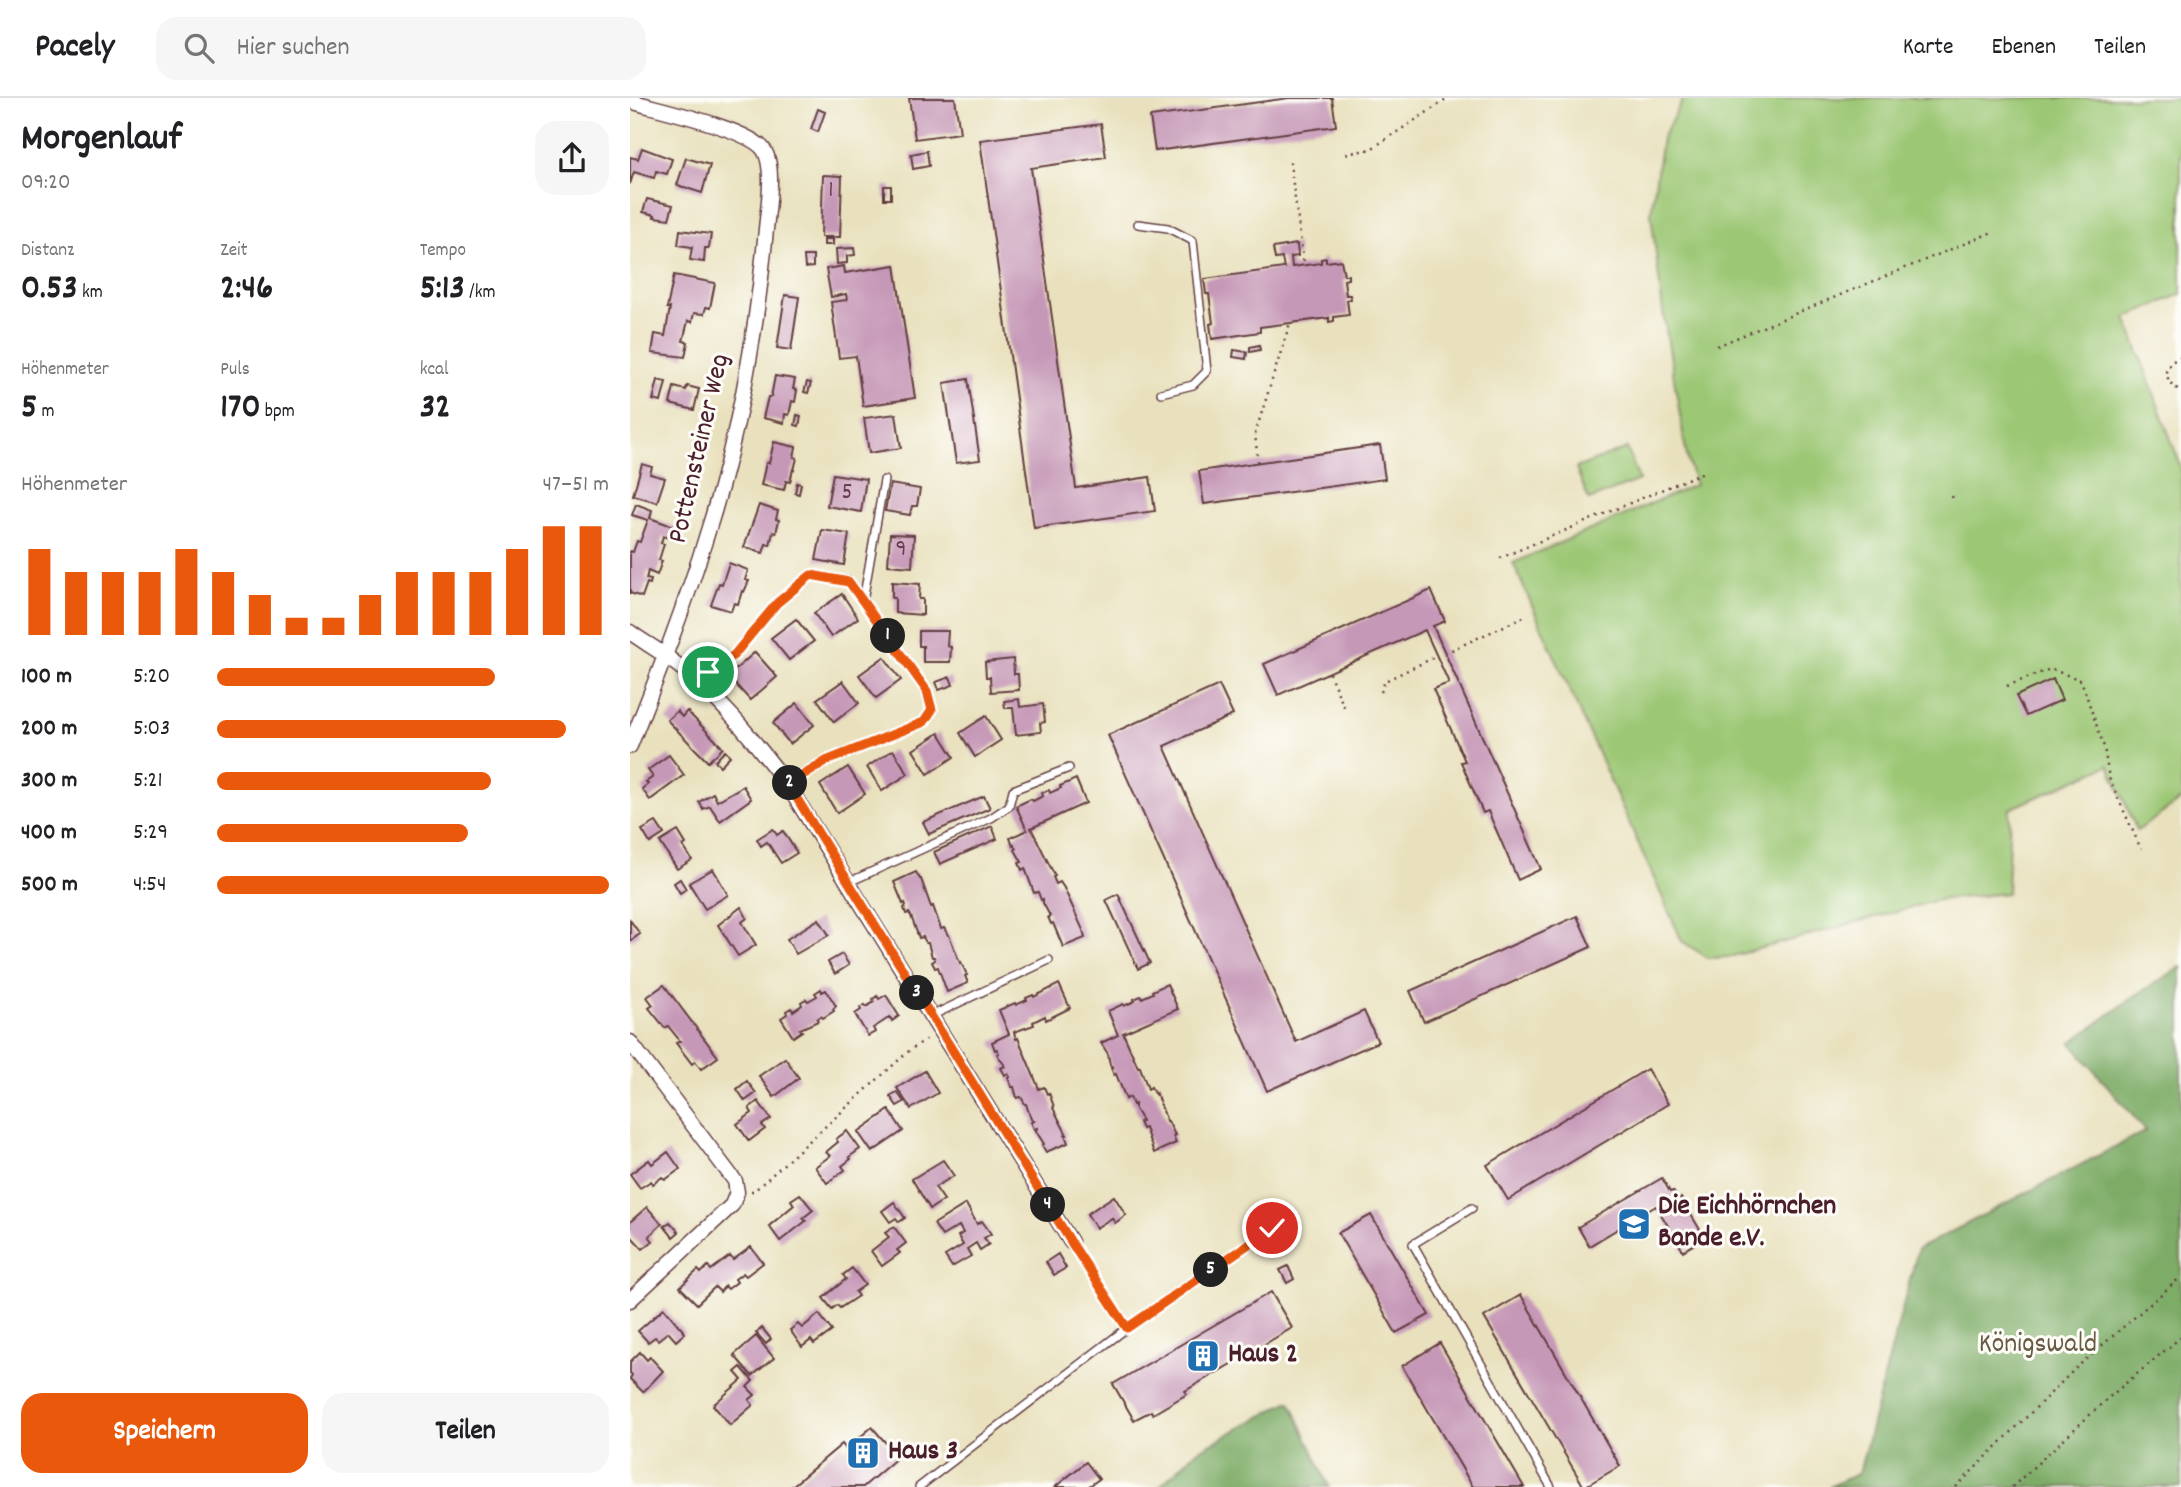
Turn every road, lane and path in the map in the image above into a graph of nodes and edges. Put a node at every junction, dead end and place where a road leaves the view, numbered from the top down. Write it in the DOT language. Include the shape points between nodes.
graph roads {
  1 [pos="1449,98"];
  2 [pos="630,101"];
  3 [pos="1346,154"];
  4 [pos="1290,162"];
  5 [pos="1138,224"];
  6 [pos="1995,231"];
  7 [pos="1304,265"];
  8 [pos="1290,323"];
  9 [pos="1717,346"];
  10 [pos="2181,357"];
  11 [pos="2181,390"];
  12 [pos="1161,393"];
  13 [pos="1258,462"];
  14 [pos="1706,471"];
  15 [pos="884,480"];
  16 [pos="1952,496"];
  17 [pos="1954,502"];
  18 [pos="1500,558"];
  19 [pos="863,601"];
  20 [pos="1526,616"];
  21 [pos="630,632"];
  22 [pos="1445,653"];
  23 [pos="666,656"];
  24 [pos="1437,656"];
  25 [pos="1329,673"];
  26 [pos="697,682"];
  27 [pos="2007,686"];
  28 [pos="1381,692"];
  29 [pos="1345,709"];
  30 [pos="630,746"];
  31 [pos="1069,768"];
  32 [pos="788,784"];
  33 [pos="2141,849"];
  34 [pos="849,882"];
  35 [pos="1049,960"];
  36 [pos="931,1016"];
  37 [pos="940,1030"];
  38 [pos="630,1042"];
  39 [pos="737,1192"];
  40 [pos="1472,1208"];
  41 [pos="1272,1228"];
  42 [pos="1071,1242"];
  43 [pos="2181,1278"];
  44 [pos="630,1300"];
  45 [pos="1127,1328"];
  46 [pos="2181,1337"];
  47 [pos="919,1487"];
  48 [pos="1550,1487"];
  49 [pos="1956,1487"];
  50 [pos="2012,1487"];
  1 -- 3 [label="path" via="1371,149"];
  2 -- 23 [label="street, Pottensteiner Weg" via="736,132 756,142 769,167 762,274 739,411 709,529"];
  4 -- 7 [label="path"];
  5 -- 12 [label="lane" via="1168,228 1193,241 1207,371 1193,385"];
  6 -- 9 [label="path"];
  8 -- 13 [label="path" via="1255,434"];
  10 -- 11 [label="path" via="2166,371 2169,382"];
  14 -- 18 [label="path"];
  15 -- 19 [label="lane"];
  16 -- 17 [label="path"];
  19 -- 26 [label="lane" via="849,582 811,575 777,603 734,655"];
  19 -- 32 [label="lane" via="927,691 932,710 924,722 826,761"];
  20 -- 22 [label="path"];
  21 -- 23 [label="street"];
  23 -- 26 [label="street"];
  23 -- 30 [label="street, Pottensteiner Weg"];
  24 -- 28 [label="path" via="1384,681"];
  25 -- 29 [label="path"];
  26 -- 32 [label="street" via="752,738"];
  27 -- 33 [label="path" via="2050,670 2081,680 2104,747 2109,778"];
  31 -- 34 [label="lane" via="1013,790 1009,806 991,818"];
  32 -- 34 [label="street"];
  34 -- 36 [label="street"];
  35 -- 36 [label="lane"];
  36 -- 37 [label="street"];
  37 -- 39 [label="path" via="911,1050 754,1191"];
  37 -- 42 [label="street"];
  38 -- 39 [label="street" via="735,1181"];
  39 -- 44 [label="street" via="732,1205"];
  40 -- 48 [label="lane" via="1413,1244"];
  41 -- 45 [label="lane"];
  42 -- 45 [label="lane"];
  43 -- 49 [label="path" via="2076,1368"];
  45 -- 47 [label="lane"];
  46 -- 50 [label="path"];
}
